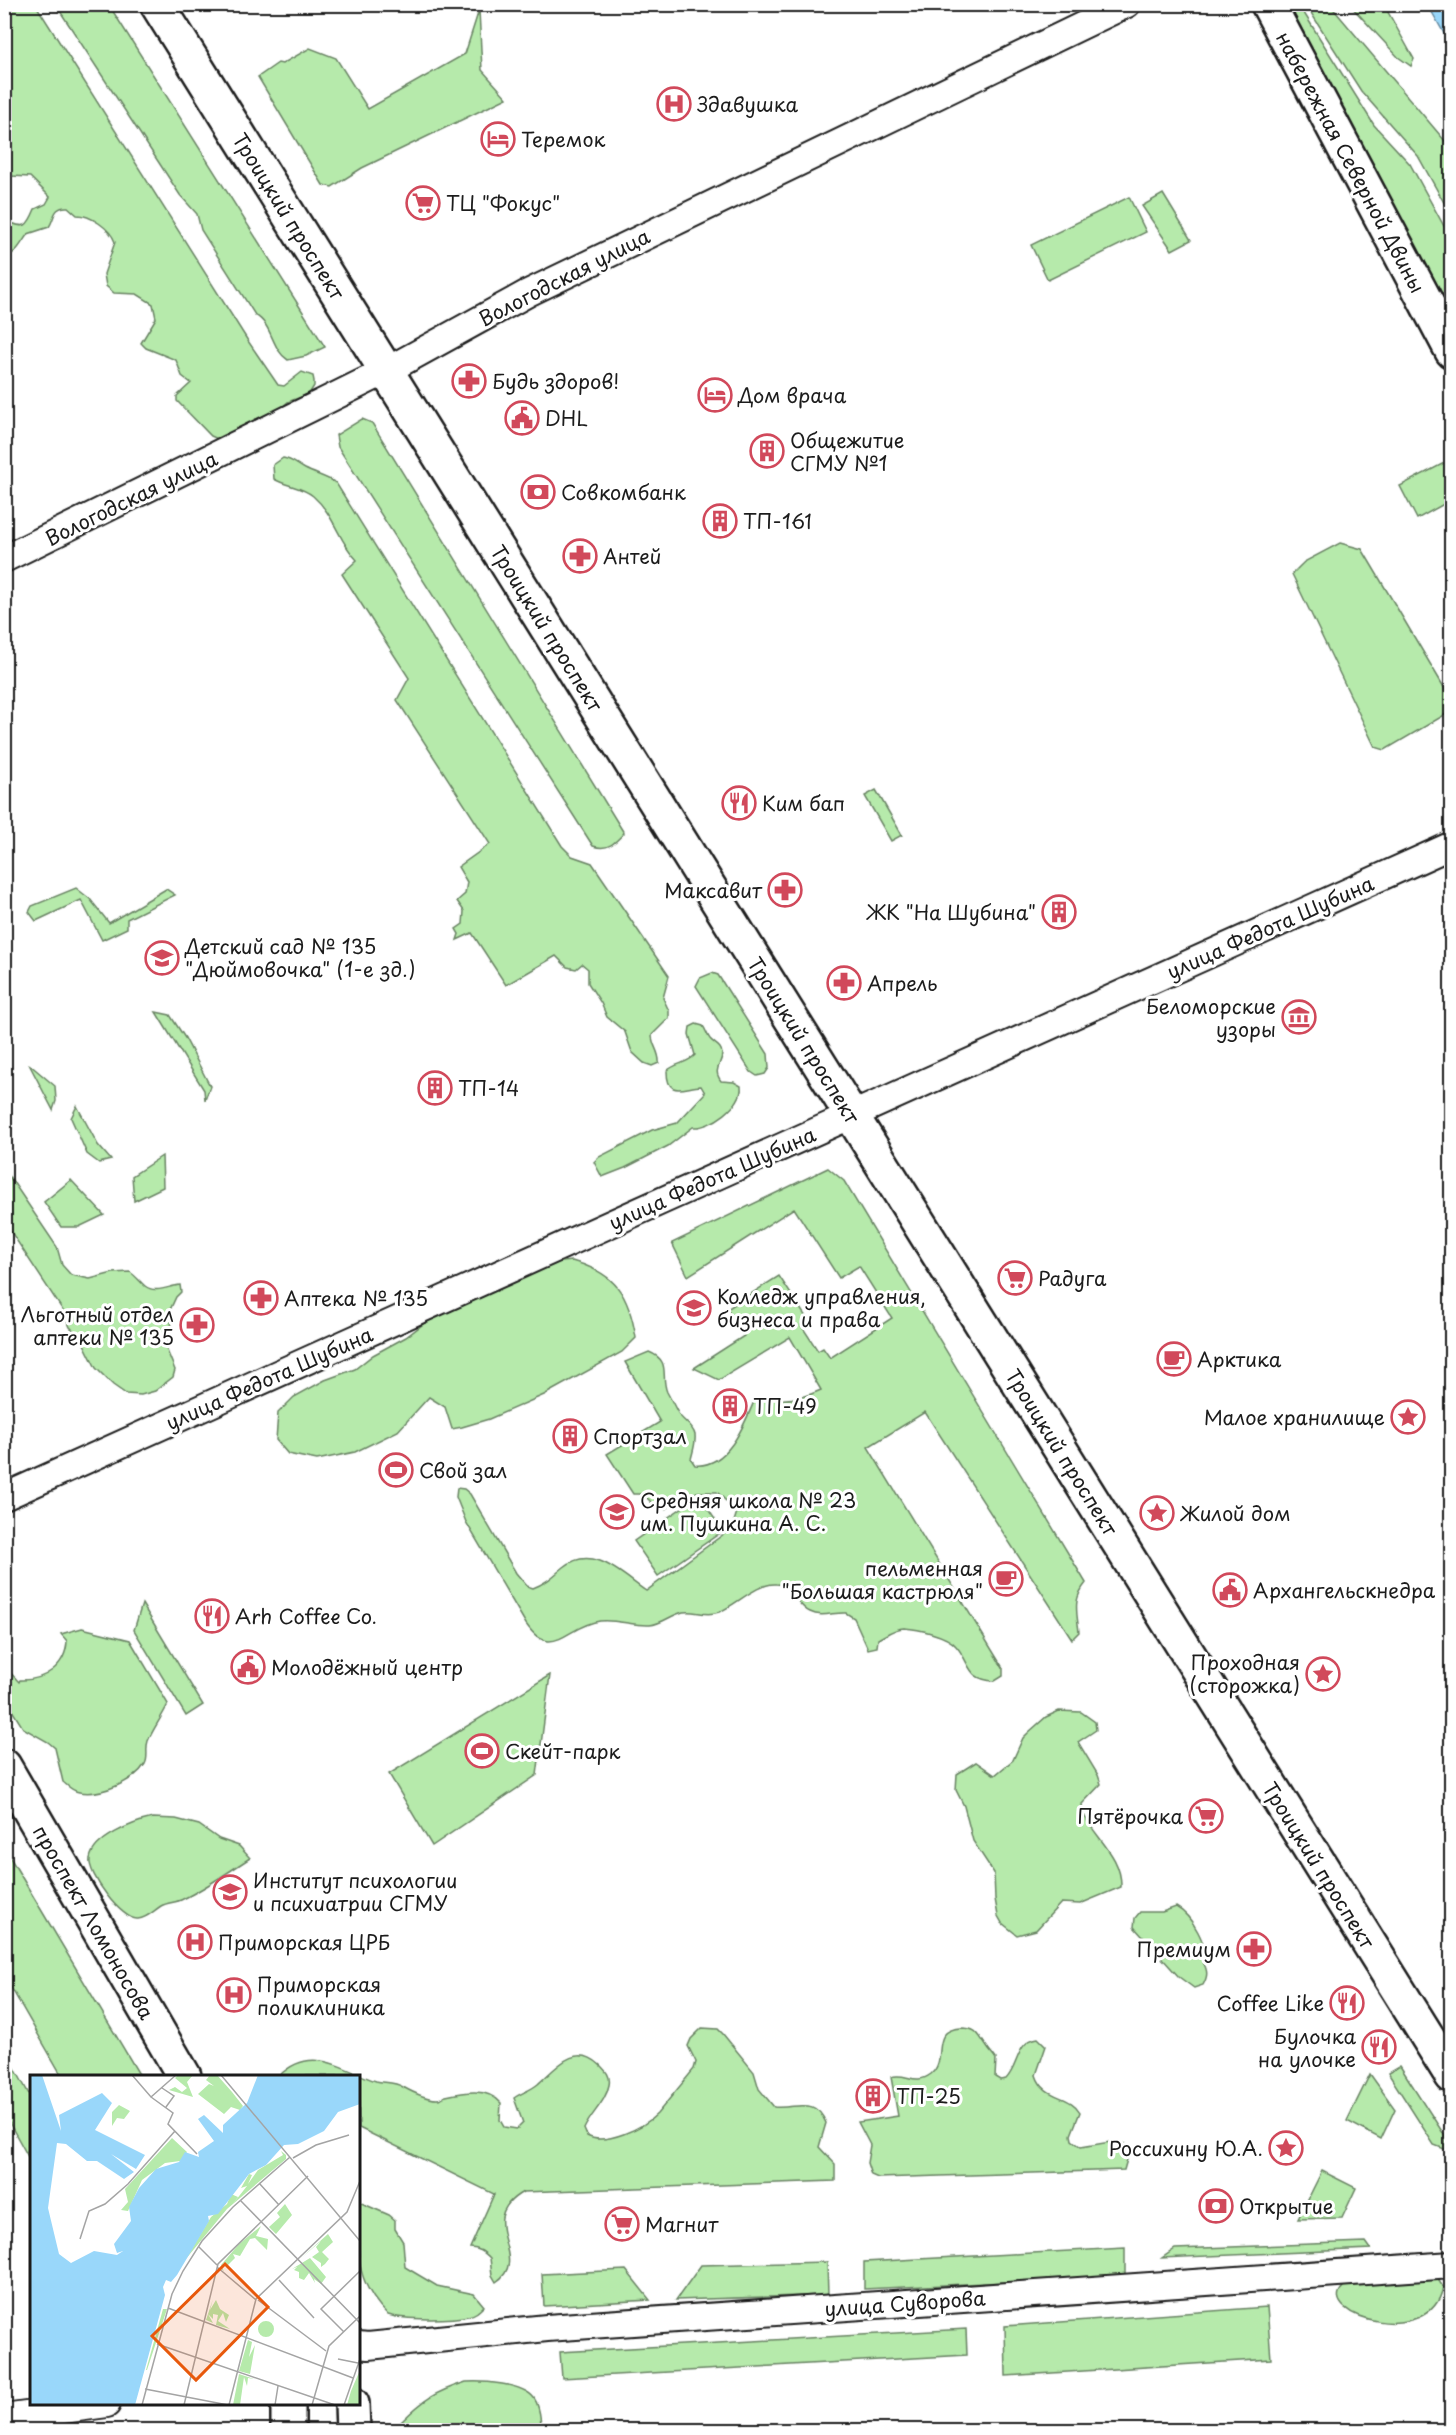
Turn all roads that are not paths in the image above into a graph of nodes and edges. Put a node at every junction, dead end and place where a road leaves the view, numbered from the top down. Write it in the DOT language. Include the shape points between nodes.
graph roads {
  1 [pos="156,4"];
  2 [pos="1127,4"];
  3 [pos="1268,4"];
  4 [pos="1452,351"];
  5 [pos="386,371"];
  6 [pos="4,559"];
  7 [pos="1452,845"];
  8 [pos="851,1116"];
  9 [pos="4,1497"];
  10 [pos="4,1766"];
  11 [pos="183,2075"];
  12 [pos="1452,2076"];
  13 [pos="1452,2265"];
  14 [pos="360,2345"];
  15 [pos="93,2405"];
  16 [pos="288,2405"];
  17 [pos="352,2405"];
  18 [pos="4,2418"];
  19 [pos="288,2430"];
  20 [pos="353,2430"];
  1 -- 5 [label="main road, Троицкий проспект"];
  2 -- 5 [label="street, Вологодская улица" via="528,293"];
  3 -- 4 [label="main road, набережная Северной Двины"];
  5 -- 6 [label="street, Вологодская улица"];
  5 -- 8 [label="main road, Троицкий проспект"];
  7 -- 8 [label="street, улица Федота Шубина"];
  8 -- 9 [label="street, улица Федота Шубина"];
  8 -- 12 [label="main road, Троицкий проспект"];
  10 -- 11 [label="main road, проспект Ломоносова"];
  13 -- 14 [label="street, улица Суворова" via="538,2329"];
  15 -- 18 [label="street"];
  16 -- 19 [label="main road"];
  17 -- 20 [label="main road"];
}
